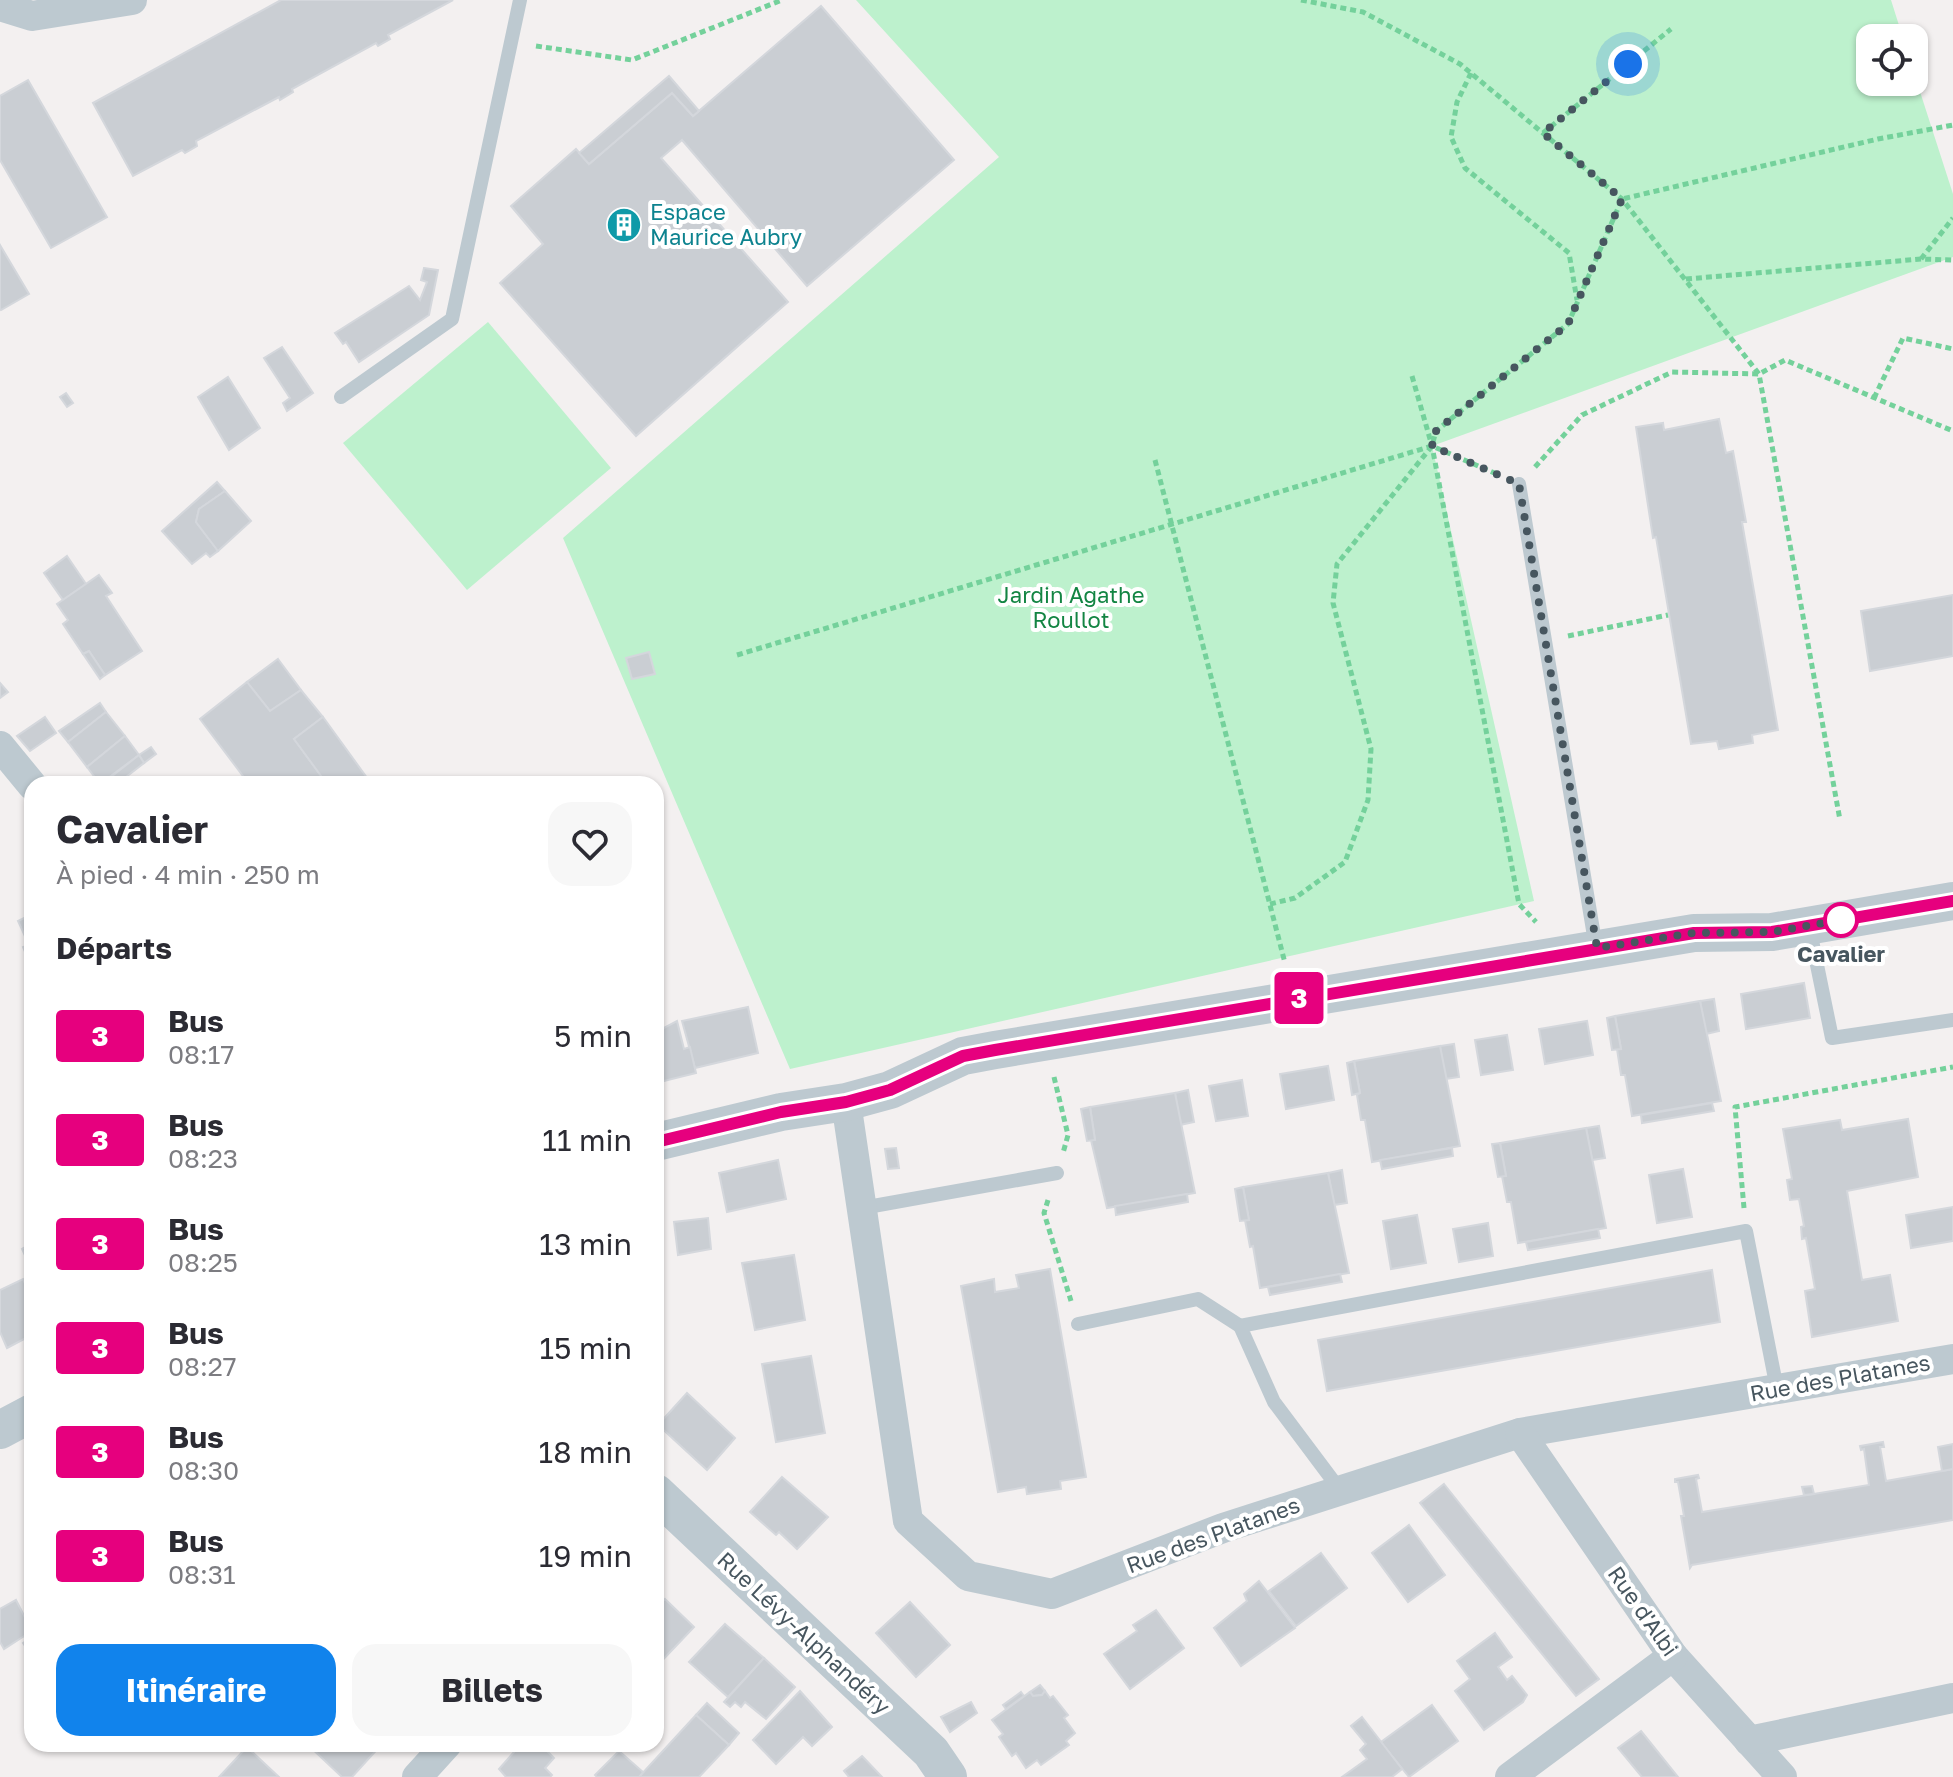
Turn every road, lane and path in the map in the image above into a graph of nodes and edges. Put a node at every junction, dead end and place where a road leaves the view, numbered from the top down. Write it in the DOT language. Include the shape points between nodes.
graph roads {
  1 [pos="132,0"];
  2 [pos="520,0"];
  3 [pos="782,0"];
  4 [pos="1301,0"];
  5 [pos="0,6"];
  6 [pos="1671,29"];
  7 [pos="511,43"];
  8 [pos="1471,73"];
  9 [pos="1953,125"];
  10 [pos="1543,133"];
  11 [pos="1622,199"];
  12 [pos="1953,218"];
  13 [pos="1921,259"];
  14 [pos="1953,260"];
  15 [pos="1685,279"];
  16 [pos="1577,302"];
  17 [pos="1953,349"];
  18 [pos="1759,374"];
  19 [pos="1412,376"];
  20 [pos="341,397"];
  21 [pos="1874,398"];
  22 [pos="1953,431"];
  23 [pos="1432,446"];
  24 [pos="1155,460"];
  25 [pos="1519,484"];
  26 [pos="1173,526"];
  27 [pos="1668,615"];
  28 [pos="1546,641"];
  29 [pos="737,655"];
  30 [pos="0,746"];
  31 [pos="25,776"];
  32 [pos="1840,820"];
  33 [pos="1953,901"];
  34 [pos="1270,904"];
  35 [pos="1537,923"];
  36 [pos="1809,925"];
  37 [pos="1597,948"];
  38 [pos="1285,963"];
  39 [pos="1953,1020"];
  40 [pos="1953,1067"];
  41 [pos="846,1102"];
  42 [pos="664,1140"];
  43 [pos="1057,1173"];
  44 [pos="862,1208"];
  45 [pos="1746,1231"];
  46 [pos="1078,1324"];
  47 [pos="1240,1326"];
  48 [pos="1953,1359"];
  49 [pos="1777,1389"];
  50 [pos="24,1417"];
  51 [pos="0,1430"];
  52 [pos="1520,1433"];
  53 [pos="1340,1490"];
  54 [pos="664,1507"];
  55 [pos="1673,1656"];
  56 [pos="1953,1698"];
  57 [pos="1749,1741"];
  58 [pos="440,1752"];
  59 [pos="417,1777"];
  60 [pos="948,1777"];
  61 [pos="1510,1777"];
  62 [pos="1782,1777"];
  1 -- 5 [label="street" via="32,16"];
  2 -- 7 [label="lane"];
  3 -- 7 [label="path" via="632,60"];
  4 -- 8 [label="path" via="1363,12"];
  6 -- 10 [label="path"];
  7 -- 20 [label="lane" via="452,319"];
  8 -- 10 [label="path"];
  8 -- 16 [label="path" via="1457,102 1451,137 1465,168 1569,253"];
  9 -- 11 [label="path"];
  10 -- 11 [label="path"];
  11 -- 15 [label="path"];
  11 -- 16 [label="path"];
  12 -- 13 [label="path"];
  13 -- 14 [label="path"];
  13 -- 15 [label="path"];
  15 -- 18 [label="path"];
  16 -- 23 [label="path" via="1568,324 1436,431"];
  17 -- 21 [label="path" via="1903,338"];
  18 -- 21 [label="path" via="1785,360"];
  18 -- 25 [label="path" via="1672,372 1582,415"];
  18 -- 32 [label="path"];
  19 -- 23 [label="path"];
  21 -- 22 [label="path"];
  23 -- 25 [label="path"];
  23 -- 26 [label="path"];
  23 -- 34 [label="path" via="1337,564 1333,603 1371,749 1368,800 1345,862 1295,898"];
  23 -- 35 [label="path" via="1519,904"];
  24 -- 26 [label="path"];
  25 -- 28 [label="lane"];
  26 -- 29 [label="path"];
  26 -- 34 [label="path"];
  27 -- 28 [label="path"];
  28 -- 37 [label="lane"];
  30 -- 31 [label="street"];
  33 -- 36 [label="street"];
  34 -- 38 [label="path"];
  36 -- 37 [label="street" via="1772,932 1694,933"];
  36 -- 39 [label="lane" via="1832,1038"];
  37 -- 41 [label="street" via="963,1056 890,1090"];
  40 -- 45 [label="path" via="1735,1107"];
  41 -- 42 [label="street"];
  41 -- 44 [label="street, Rue des Platanes"];
  43 -- 44 [label="lane"];
  44 -- 53 [label="street, Rue des Platanes" via="908,1521 968,1576 1052,1594"];
  45 -- 47 [label="lane"];
  45 -- 49 [label="lane"];
  46 -- 47 [label="lane" via="1198,1299"];
  47 -- 53 [label="lane" via="1274,1402"];
  48 -- 49 [label="street, Rue des Platanes"];
  49 -- 52 [label="street, Rue des Platanes"];
  50 -- 51 [label="street"];
  52 -- 53 [label="street, Rue des Platanes"];
  52 -- 55 [label="street, Rue d'Albi"];
  54 -- 60 [label="street, Rue Lévy-Alphandéry" via="931,1752"];
  55 -- 57 [label="street, Rue d'Albi"];
  55 -- 61 [label="street"];
  56 -- 57 [label="street"];
  57 -- 62 [label="street, Rue d'Albi"];
  58 -- 59 [label="street"];
}
